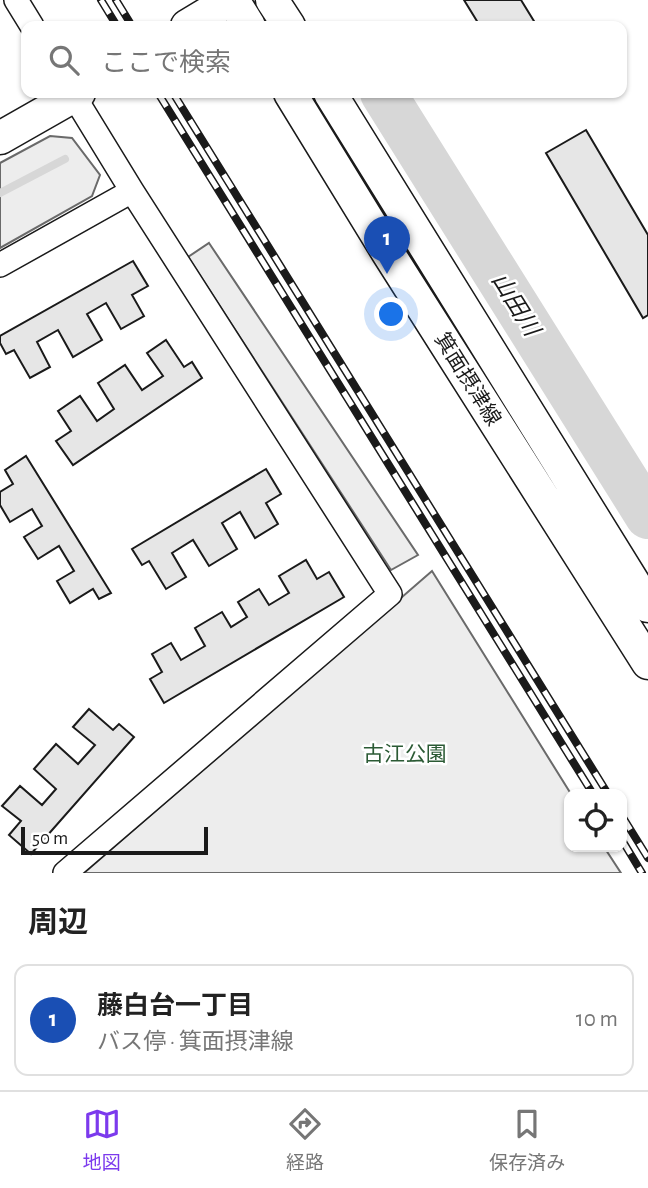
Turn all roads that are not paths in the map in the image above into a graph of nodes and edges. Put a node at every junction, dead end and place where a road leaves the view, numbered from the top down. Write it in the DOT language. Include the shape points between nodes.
graph roads {
  1 [pos="16,0"];
  2 [pos="231,0"];
  3 [pos="272,0"];
  4 [pos="29,21"];
  5 [pos="195,21"];
  6 [pos="246,21"];
  7 [pos="286,21"];
  8 [pos="68,98"];
  9 [pos="77,98"];
  10 [pos="293,98"];
  11 [pos="333,98"];
  12 [pos="0,138"];
  13 [pos="132,191"];
  14 [pos="0,265"];
  15 [pos="648,606"];
  16 [pos="648,663"];
  17 [pos="65,873"];
  1 -- 4 [label="street"];
  2 -- 5 [label="main road"];
  2 -- 6 [label="main road"];
  3 -- 7 [label="main road"];
  8 -- 12 [label="main road"];
  9 -- 13 [label="street"];
  10 -- 16 [label="main road, 箕面摂津線"];
  11 -- 15 [label="main road, 箕面摂津線"];
  13 -- 14 [label="street"];
  13 -- 17 [label="street" via="390,593"];
}
